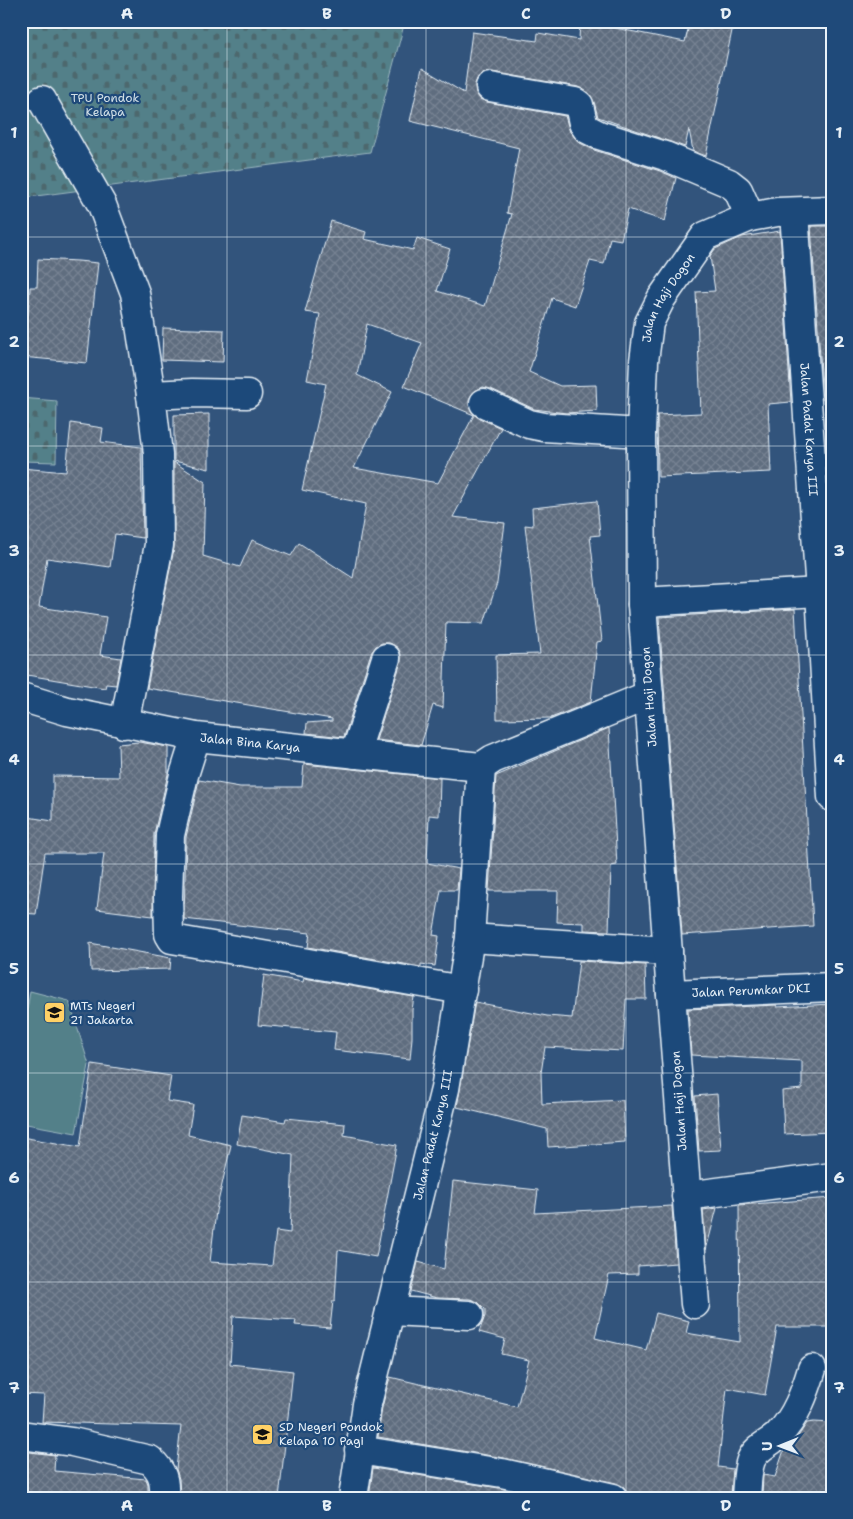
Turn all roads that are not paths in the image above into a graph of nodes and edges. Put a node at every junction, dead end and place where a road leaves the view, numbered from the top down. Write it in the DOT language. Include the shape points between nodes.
graph roads {
  1 [pos="490,87"];
  2 [pos="42,100"];
  3 [pos="832,210"];
  4 [pos="794,212"];
  5 [pos="750,217"];
  6 [pos="247,394"];
  7 [pos="151,395"];
  8 [pos="484,403"];
  9 [pos="641,433"];
  10 [pos="820,592"];
  11 [pos="642,604"];
  12 [pos="386,658"];
  13 [pos="649,694"];
  14 [pos="21,697"];
  15 [pos="124,724"];
  16 [pos="196,737"];
  17 [pos="355,754"];
  18 [pos="481,767"];
  19 [pos="832,797"];
  20 [pos="470,938"];
  21 [pos="668,950"];
  22 [pos="832,986"];
  23 [pos="462,990"];
  24 [pos="670,994"];
  25 [pos="832,1177"];
  26 [pos="686,1196"];
  27 [pos="696,1304"];
  28 [pos="390,1311"];
  29 [pos="469,1315"];
  30 [pos="812,1369"];
  31 [pos="21,1435"];
  32 [pos="359,1450"];
  33 [pos="164,1498"];
  34 [pos="353,1498"];
  35 [pos="613,1498"];
  36 [pos="746,1498"];
  1 -- 5 [label="street" via="575,102 587,129 729,183 738,190"];
  2 -- 7 [label="street" via="102,205 135,293"];
  3 -- 4 [label="street, Jalan Haji Dogon"];
  4 -- 5 [label="street, Jalan Haji Dogon"];
  4 -- 10 [label="street, Jalan Padat Karya III"];
  5 -- 9 [label="street, Jalan Haji Dogon" via="704,236 661,299 649,323"];
  6 -- 7 [label="street"];
  7 -- 15 [label="street" via="158,454 159,545"];
  8 -- 9 [label="street" via="529,424 544,427"];
  9 -- 11 [label="street, Jalan Haji Dogon"];
  10 -- 11 [label="street"];
  10 -- 19 [label="street, Jalan Padat Karya III"];
  11 -- 13 [label="street, Jalan Haji Dogon"];
  12 -- 17 [label="street"];
  13 -- 18 [label="street"];
  13 -- 21 [label="street, Jalan Haji Dogon"];
  14 -- 15 [label="street, Jalan Bina Karya"];
  15 -- 16 [label="street, Jalan Bina Karya"];
  16 -- 17 [label="street, Jalan Bina Karya"];
  16 -- 23 [label="street" via="170,835 168,934 172,939"];
  17 -- 18 [label="street, Jalan Bina Karya"];
  18 -- 20 [label="street, Jalan Padat Karya III"];
  20 -- 21 [label="street"];
  20 -- 23 [label="street, Jalan Padat Karya III"];
  21 -- 24 [label="street, Jalan Haji Dogon"];
  22 -- 24 [label="street, Jalan Perumkar DKI"];
  23 -- 28 [label="street, Jalan Padat Karya III" via="445,1089"];
  24 -- 26 [label="street, Jalan Haji Dogon"];
  25 -- 26 [label="street"];
  26 -- 27 [label="street, Jalan Haji Dogon"];
  28 -- 29 [label="street"];
  28 -- 32 [label="street, Jalan Padat Karya III"];
  30 -- 36 [label="street" via="790,1421 778,1436 758,1450 750,1462"];
  31 -- 33 [label="street" via="72,1442 150,1460 164,1478"];
  32 -- 34 [label="street, Jalan Padat Karya III"];
  32 -- 35 [label="street" via="502,1473"];
}
